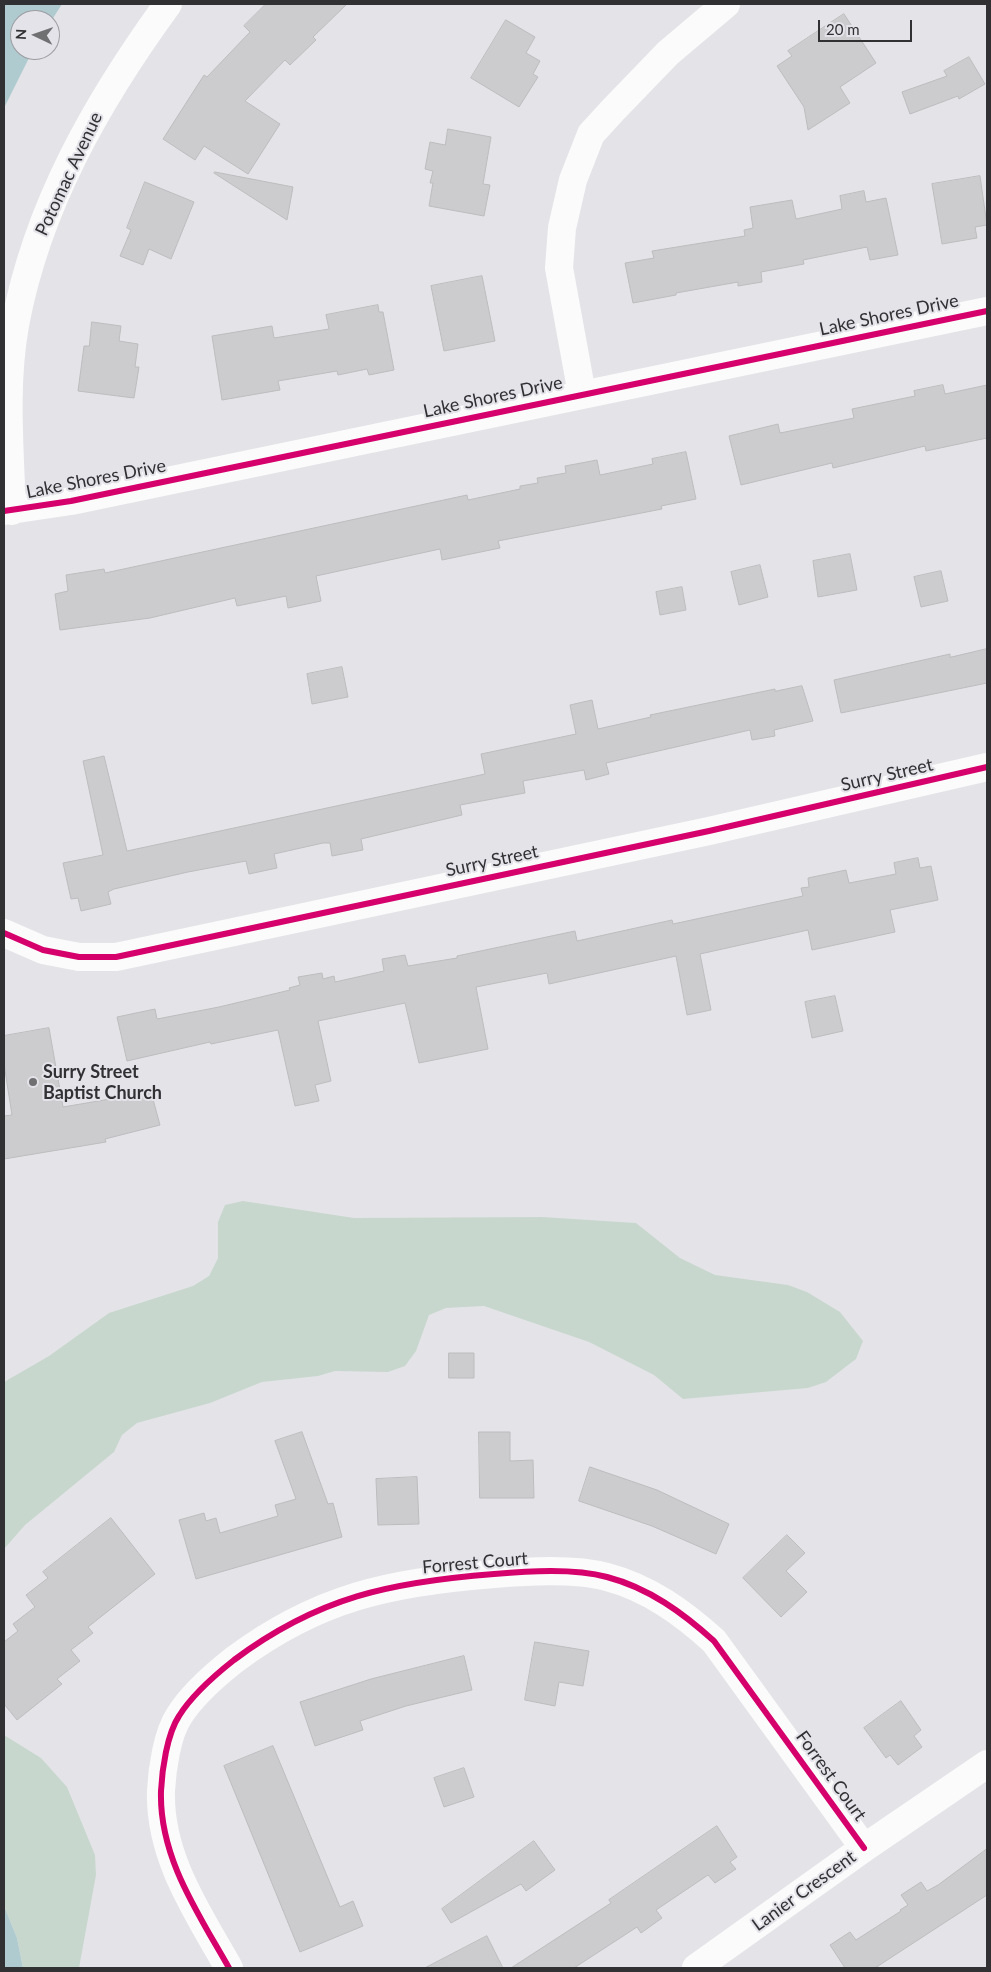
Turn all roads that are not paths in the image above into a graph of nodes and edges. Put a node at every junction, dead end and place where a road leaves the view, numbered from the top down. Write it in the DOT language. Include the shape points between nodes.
graph roads {
  1 [pos="168,4"];
  2 [pos="726,4"];
  3 [pos="987,311"];
  4 [pos="582,394"];
  5 [pos="8,511"];
  6 [pos="987,767"];
  7 [pos="4,933"];
  8 [pos="987,1764"];
  9 [pos="864,1848"];
  10 [pos="229,1968"];
  11 [pos="696,1968"];
  1 -- 5 [label="street, Potomac Avenue" via="129,58 87,128 51,202 29,265 15,327 8,402"];
  2 -- 4 [label="street, Lake Shores Drive" via="668,53 607,116 592,134 573,180 562,228 559,268"];
  3 -- 4 [label="street, Lake Shores Drive"];
  4 -- 5 [label="street, Lake Shores Drive" via="71,501"];
  6 -- 7 [label="street, Surry Street" via="709,831 116,957 79,957 43,950"];
  8 -- 9 [label="street, Lanier Crescent"];
  9 -- 10 [label="street, Forrest Court" via="714,1641 683,1614 648,1592 592,1574 522,1572 446,1578 386,1588 346,1598 301,1617 262,1639 220,1671 178,1716 166,1754 161,1792 165,1831 175,1868"];
  9 -- 11 [label="street, Lanier Crescent"];
}
